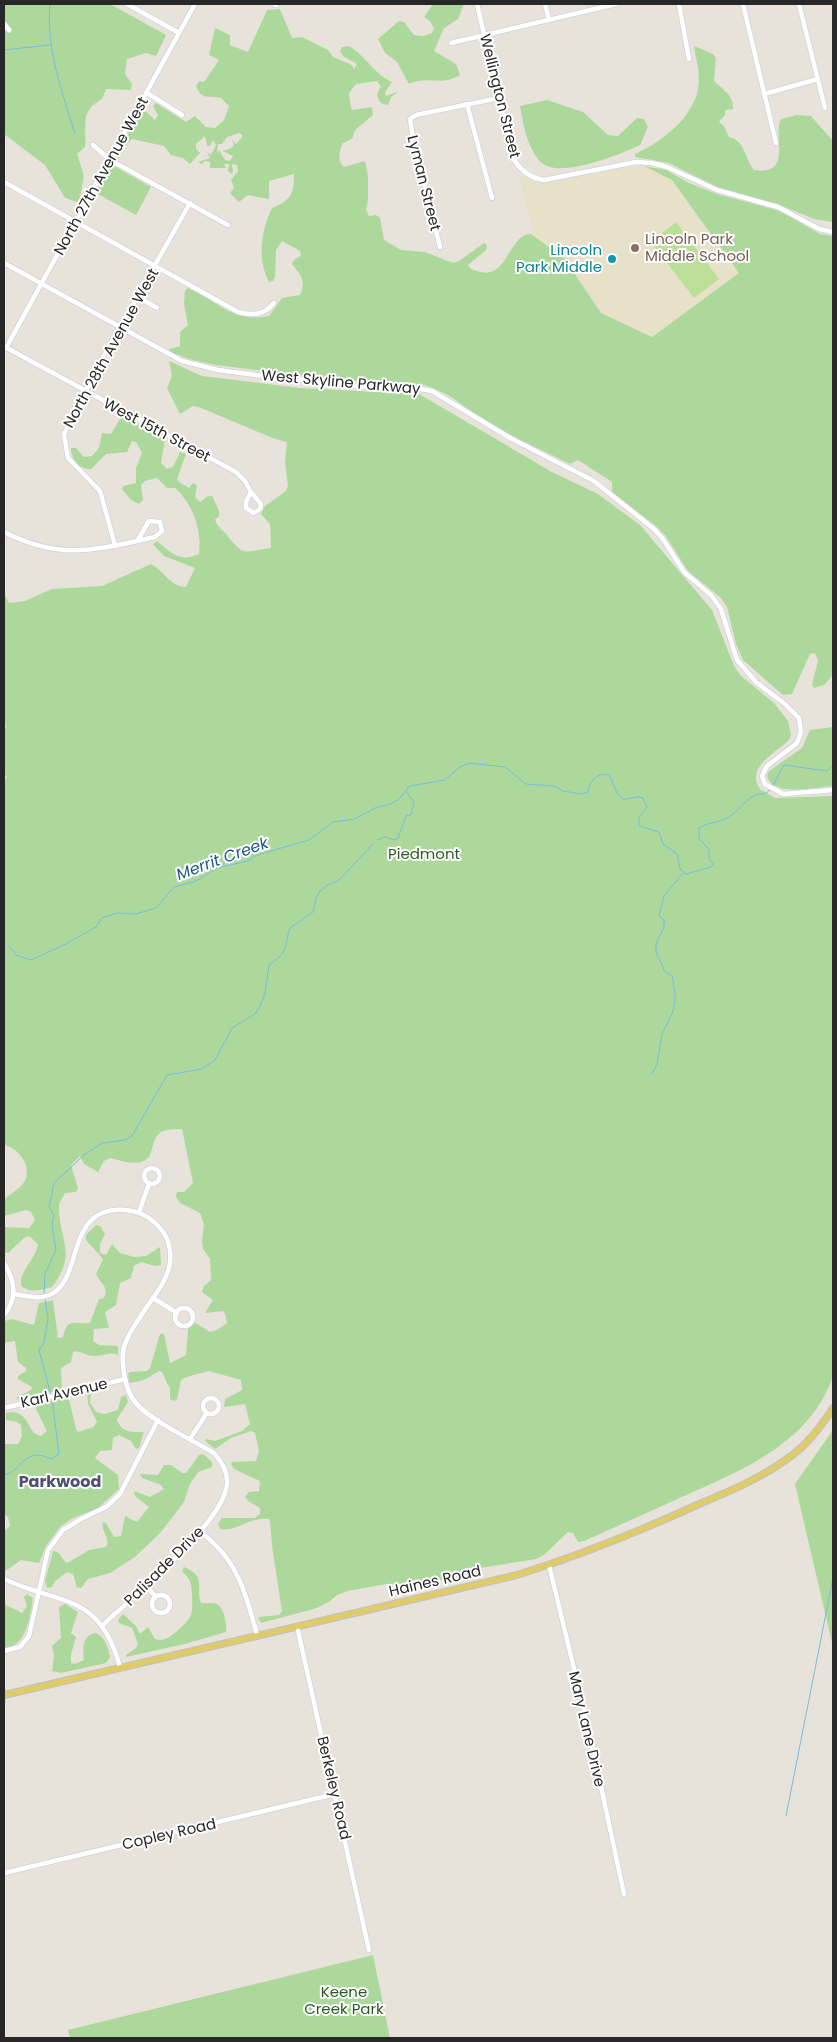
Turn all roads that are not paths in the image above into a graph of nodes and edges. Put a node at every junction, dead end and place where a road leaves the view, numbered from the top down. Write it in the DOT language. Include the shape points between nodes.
graph roads {
  1 [pos="127,4"];
  2 [pos="195,4"];
  3 [pos="477,4"];
  4 [pos="545,4"];
  5 [pos="613,4"];
  6 [pos="679,4"];
  7 [pos="742,4"];
  8 [pos="799,4"];
  9 [pos="549,20"];
  10 [pos="4,24"];
  11 [pos="9,30"];
  12 [pos="178,32"];
  13 [pos="484,35"];
  14 [pos="451,43"];
  15 [pos="689,59"];
  16 [pos="818,79"];
  17 [pos="148,93"];
  18 [pos="764,94"];
  19 [pos="499,98"];
  20 [pos="467,104"];
  21 [pos="825,108"];
  22 [pos="182,115"];
  23 [pos="776,143"];
  24 [pos="92,145"];
  25 [pos="110,160"];
  26 [pos="4,182"];
  27 [pos="492,198"];
  28 [pos="190,203"];
  29 [pos="75,221"];
  30 [pos="228,225"];
  31 [pos="833,232"];
  32 [pos="440,247"];
  33 [pos="4,263"];
  34 [pos="156,265"];
  35 [pos="40,284"];
  36 [pos="138,297"];
  37 [pos="274,303"];
  38 [pos="157,308"];
  39 [pos="120,329"];
  40 [pos="5,347"];
  41 [pos="85,391"];
  42 [pos="251,492"];
  43 [pos="4,532"];
  44 [pos="138,540"];
  45 [pos="115,545"];
  46 [pos="833,790"];
  47 [pos="149,1184"];
  48 [pos="139,1212"];
  49 [pos="4,1263"];
  50 [pos="14,1294"];
  51 [pos="153,1298"];
  52 [pos="177,1312"];
  53 [pos="4,1315"];
  54 [pos="125,1379"];
  55 [pos="4,1408"];
  56 [pos="833,1408"];
  57 [pos="207,1413"];
  58 [pos="158,1420"];
  59 [pos="190,1439"];
  60 [pos="200,1532"];
  61 [pos="549,1565"];
  62 [pos="4,1579"];
  63 [pos="145,1585"];
  64 [pos="38,1594"];
  65 [pos="156,1597"];
  66 [pos="102,1625"];
  67 [pos="297,1626"];
  68 [pos="257,1635"];
  69 [pos="4,1651"];
  70 [pos="120,1667"];
  71 [pos="4,1694"];
  72 [pos="335,1794"];
  73 [pos="4,1873"];
  74 [pos="624,1894"];
  75 [pos="370,1950"];
  1 -- 12 [label="street"];
  2 -- 12 [label="street, North 27th Avenue West"];
  3 -- 13 [label="street, Wellington Street"];
  4 -- 9 [label="street"];
  5 -- 9 [label="street"];
  6 -- 15 [label="street"];
  7 -- 18 [label="street"];
  8 -- 16 [label="street"];
  9 -- 13 [label="street"];
  10 -- 11 [label="street"];
  12 -- 17 [label="street, North 27th Avenue West"];
  13 -- 14 [label="street"];
  13 -- 19 [label="street, Wellington Street"];
  16 -- 18 [label="street"];
  16 -- 21 [label="street"];
  17 -- 22 [label="street"];
  17 -- 25 [label="street, North 27th Avenue West"];
  18 -- 23 [label="street"];
  19 -- 20 [label="street"];
  19 -- 31 [label="street, Wellington Street" via="514,158 522,171 536,179 636,162 652,163 717,190 778,207 819,229"];
  20 -- 27 [label="street"];
  20 -- 32 [label="street, Lyman Street" via="410,119"];
  24 -- 25 [label="street"];
  25 -- 28 [label="street"];
  25 -- 29 [label="street, North 27th Avenue West"];
  26 -- 29 [label="street"];
  28 -- 30 [label="street"];
  28 -- 34 [label="street, North 28th Avenue West"];
  29 -- 34 [label="street"];
  29 -- 35 [label="street, North 27th Avenue West"];
  33 -- 35 [label="street, West Skyline Parkway"];
  34 -- 36 [label="street, North 28th Avenue West"];
  34 -- 37 [label="street" via="245,314 263,312"];
  35 -- 39 [label="street, West Skyline Parkway"];
  35 -- 40 [label="street, North 27th Avenue West"];
  36 -- 38 [label="street"];
  36 -- 39 [label="street, North 28th Avenue West"];
  39 -- 41 [label="street, North 28th Avenue West"];
  39 -- 46 [label="street, West Skyline Parkway" via="182,361 218,370 432,391 506,436 594,481 663,539 684,572 711,595 721,609 737,660 756,682 799,718 802,728 799,740 765,769 762,779 767,786 788,794"];
  40 -- 41 [label="street, West 15th Street"];
  41 -- 42 [label="street, West 15th Street" via="236,472"];
  41 -- 45 [label="street, North 28th Avenue West" via="64,434 65,446 74,467 84,472 100,492"];
  42 -- 42 [label="street, West 15th Street" via="261,504 260,509 254,512 246,508"];
  43 -- 45 [label="street" via="47,549 69,552"];
  44 -- 44 [label="street" via="158,536 162,530 160,522 149,521"];
  44 -- 45 [label="street"];
  47 -- 48 [label="street"];
  48 -- 50 [label="street" via="112,1211 89,1223 78,1239 65,1280 54,1292 40,1298"];
  48 -- 51 [label="street, Palisade Drive" via="160,1228 169,1251 169,1268"];
  49 -- 50 [label="street" via="12,1276"];
  50 -- 53 [label="street"];
  51 -- 52 [label="street"];
  51 -- 54 [label="street, Palisade Drive" via="124,1345"];
  54 -- 55 [label="street, Karl Avenue"];
  54 -- 58 [label="street, Palisade Drive" via="136,1404"];
  56 -- 61 [label="main road, Haines Road" via="822,1425 793,1455 762,1476 679,1514"];
  57 -- 59 [label="street"];
  58 -- 59 [label="street, Palisade Drive"];
  58 -- 64 [label="street" via="120,1494 106,1507 72,1524 48,1550"];
  59 -- 60 [label="street, Palisade Drive" via="214,1454 227,1477 221,1501"];
  60 -- 63 [label="street, Palisade Drive"];
  60 -- 68 [label="street" via="234,1567 246,1593"];
  61 -- 67 [label="main road, Haines Road"];
  61 -- 74 [label="street, Mary Lane Drive"];
  62 -- 64 [label="street"];
  63 -- 65 [label="street"];
  63 -- 66 [label="street, Palisade Drive"];
  64 -- 66 [label="street" via="74,1602"];
  64 -- 69 [label="street" via="26,1642 11,1651"];
  66 -- 70 [label="street"];
  67 -- 68 [label="main road, Haines Road"];
  67 -- 72 [label="street, Berkeley Road"];
  68 -- 70 [label="main road, Haines Road"];
  70 -- 71 [label="main road, Haines Road"];
  72 -- 73 [label="street, Copley Road"];
  72 -- 75 [label="street, Berkeley Road"];
}
